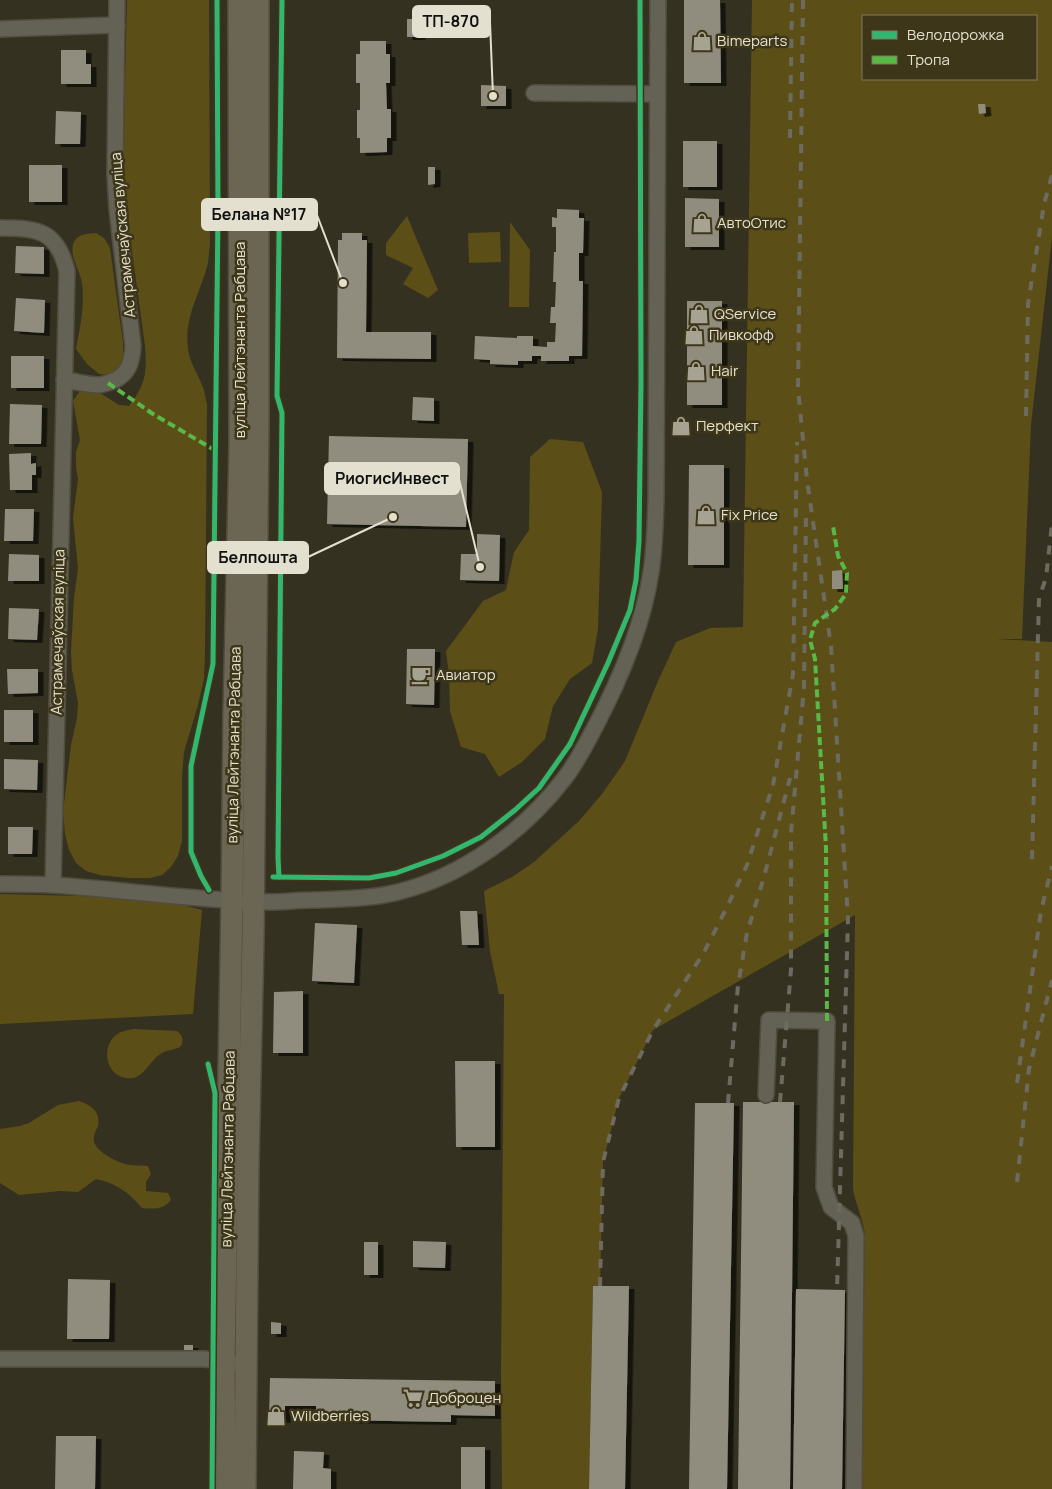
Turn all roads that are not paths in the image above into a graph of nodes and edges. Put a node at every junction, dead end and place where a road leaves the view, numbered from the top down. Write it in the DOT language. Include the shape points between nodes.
graph roads {
  1 [pos="118,0"];
  2 [pos="239,0"];
  3 [pos="258,0"];
  4 [pos="658,0"];
  5 [pos="117,25"];
  6 [pos="0,29"];
  7 [pos="534,93"];
  8 [pos="657,94"];
  9 [pos="0,228"];
  10 [pos="64,380"];
  11 [pos="0,884"];
  12 [pos="53,885"];
  13 [pos="242,900"];
  14 [pos="766,1095"];
  15 [pos="0,1360"];
  16 [pos="224,1361"];
  17 [pos="245,1367"];
  18 [pos="225,1489"];
  19 [pos="245,1489"];
  20 [pos="854,1489"];
  1 -- 5 [label="street, Астрамечаўская вуліца"];
  2 -- 13 [label="highway, вуліца Лейтэнанта Рабцава" via="240,446 234,703"];
  3 -- 13 [label="highway, вуліца Лейтэнанта Рабцава" via="258,413"];
  4 -- 8 [label="street"];
  5 -- 6 [label="street"];
  5 -- 10 [label="street, Астрамечаўская вуліца" via="115,174 132,358 129,368 120,378 108,383 99,385"];
  7 -- 8 [label="street"];
  8 -- 13 [label="street" via="654,544 644,608 599,720 565,778 540,808 489,850 463,866 420,886 368,897 273,902"];
  9 -- 10 [label="street, Астрамечаўская вуліца" via="41,232 49,236 65,260 68,284"];
  10 -- 12 [label="street, Астрамечаўская вуліца"];
  11 -- 12 [label="street"];
  12 -- 13 [label="street"];
  13 -- 16 [label="highway, вуліца Лейтэнанта Рабцава"];
  13 -- 17 [label="highway, вуліца Лейтэнанта Рабцава" via="253,940"];
  14 -- 20 [label="street" via="769,1020 827,1021 824,1187 831,1207 852,1224 856,1236"];
  15 -- 16 [label="street"];
  16 -- 17 [label="street"];
  16 -- 18 [label="highway, вуліца Лейтэнанта Рабцава"];
  17 -- 19 [label="highway, вуліца Лейтэнанта Рабцава"];
}
